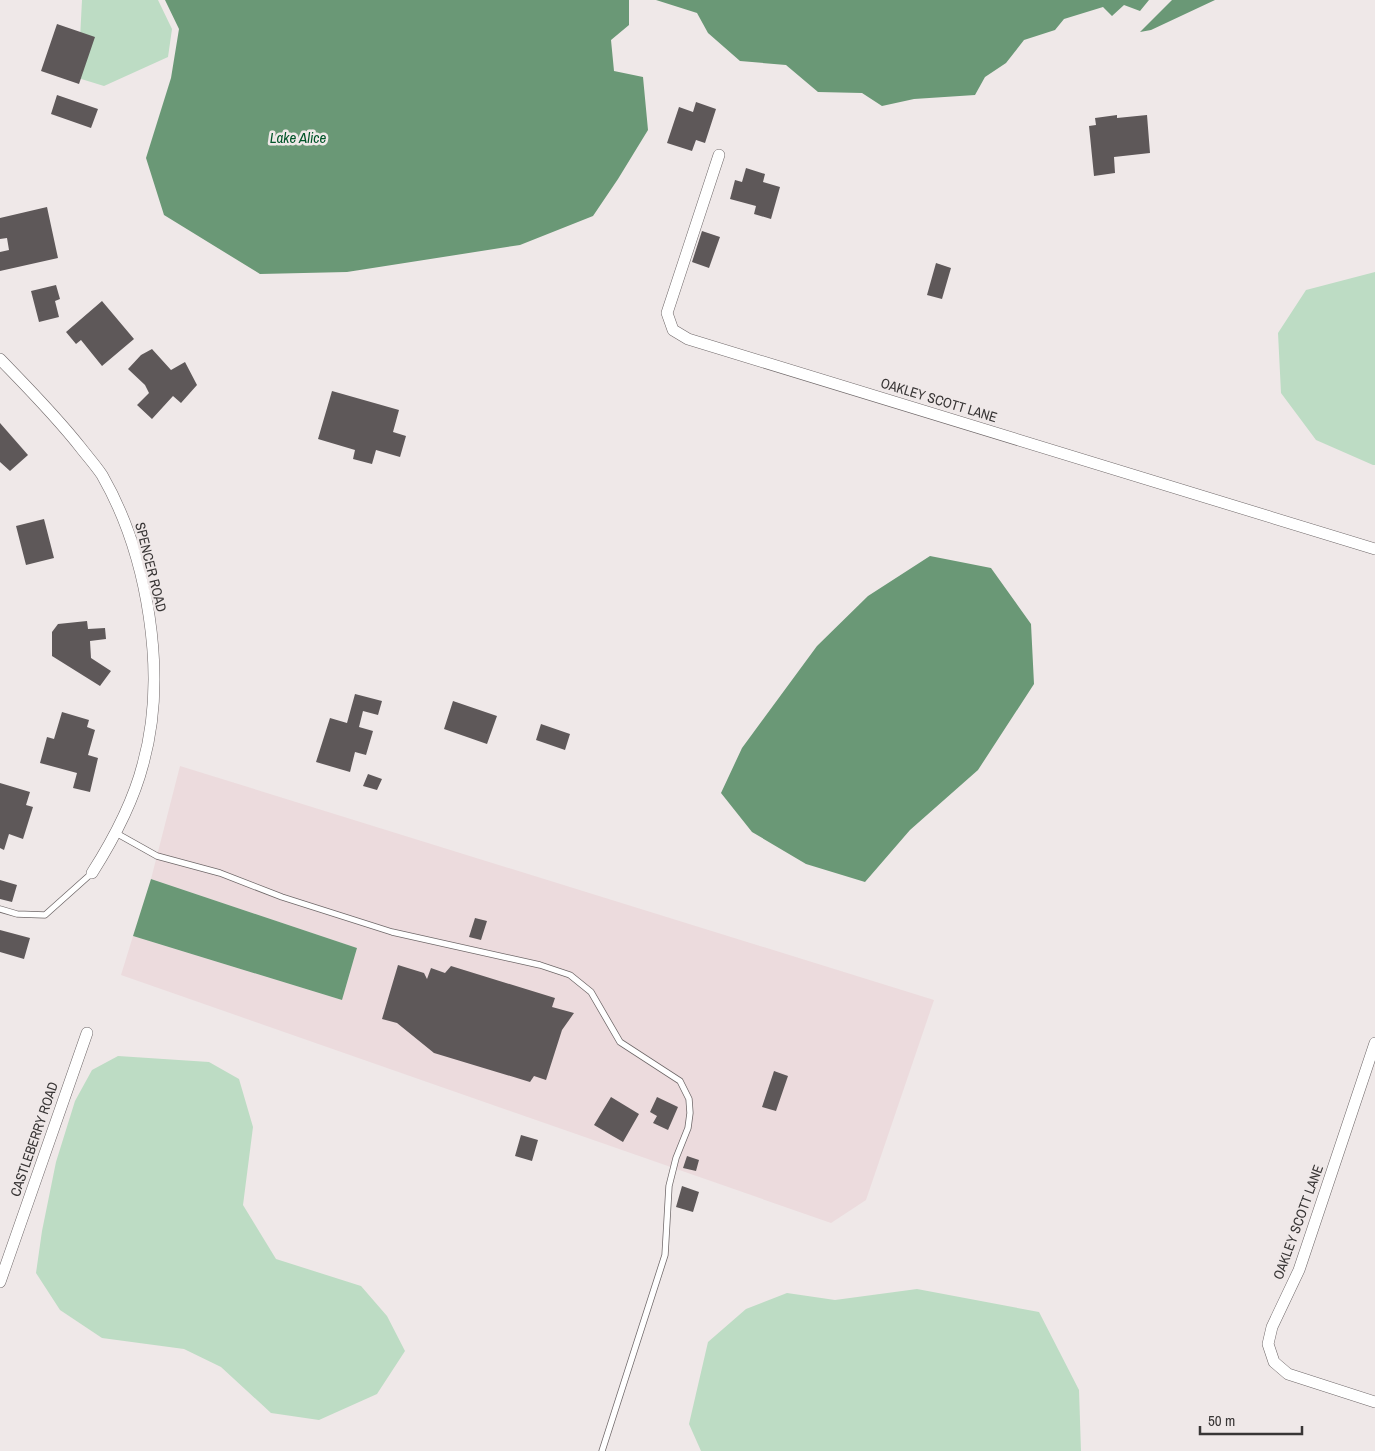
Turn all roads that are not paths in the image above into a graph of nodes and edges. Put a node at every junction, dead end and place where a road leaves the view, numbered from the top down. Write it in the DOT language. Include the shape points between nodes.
graph roads {
  1 [pos="719,155"];
  2 [pos="0,359"];
  3 [pos="1375,549"];
  4 [pos="116,833"];
  5 [pos="92,874"];
  6 [pos="0,909"];
  7 [pos="87,1033"];
  8 [pos="1375,1043"];
  9 [pos="0,1282"];
  10 [pos="1375,1402"];
  11 [pos="602,1451"];
  1 -- 3 [label="street, OAKLEY SCOTT LANE" via="667,313 673,330 698,342"];
  2 -- 4 [label="street, SPENCER ROAD" via="57,417 101,474 129,530 147,601 154,700 144,764"];
  4 -- 5 [label="street, SPENCER ROAD"];
  4 -- 11 [label="lane" via="157,856 220,872 282,897 392,932 540,965 570,976 591,992 620,1042 680,1081 689,1099 690,1113 669,1186 665,1255"];
  5 -- 6 [label="lane" via="45,915 17,914"];
  7 -- 9 [label="street, CASTLEBERRY ROAD"];
  8 -- 10 [label="street, OAKLEY SCOTT LANE" via="1299,1270 1272,1327 1268,1344 1274,1362 1288,1374"];
}
